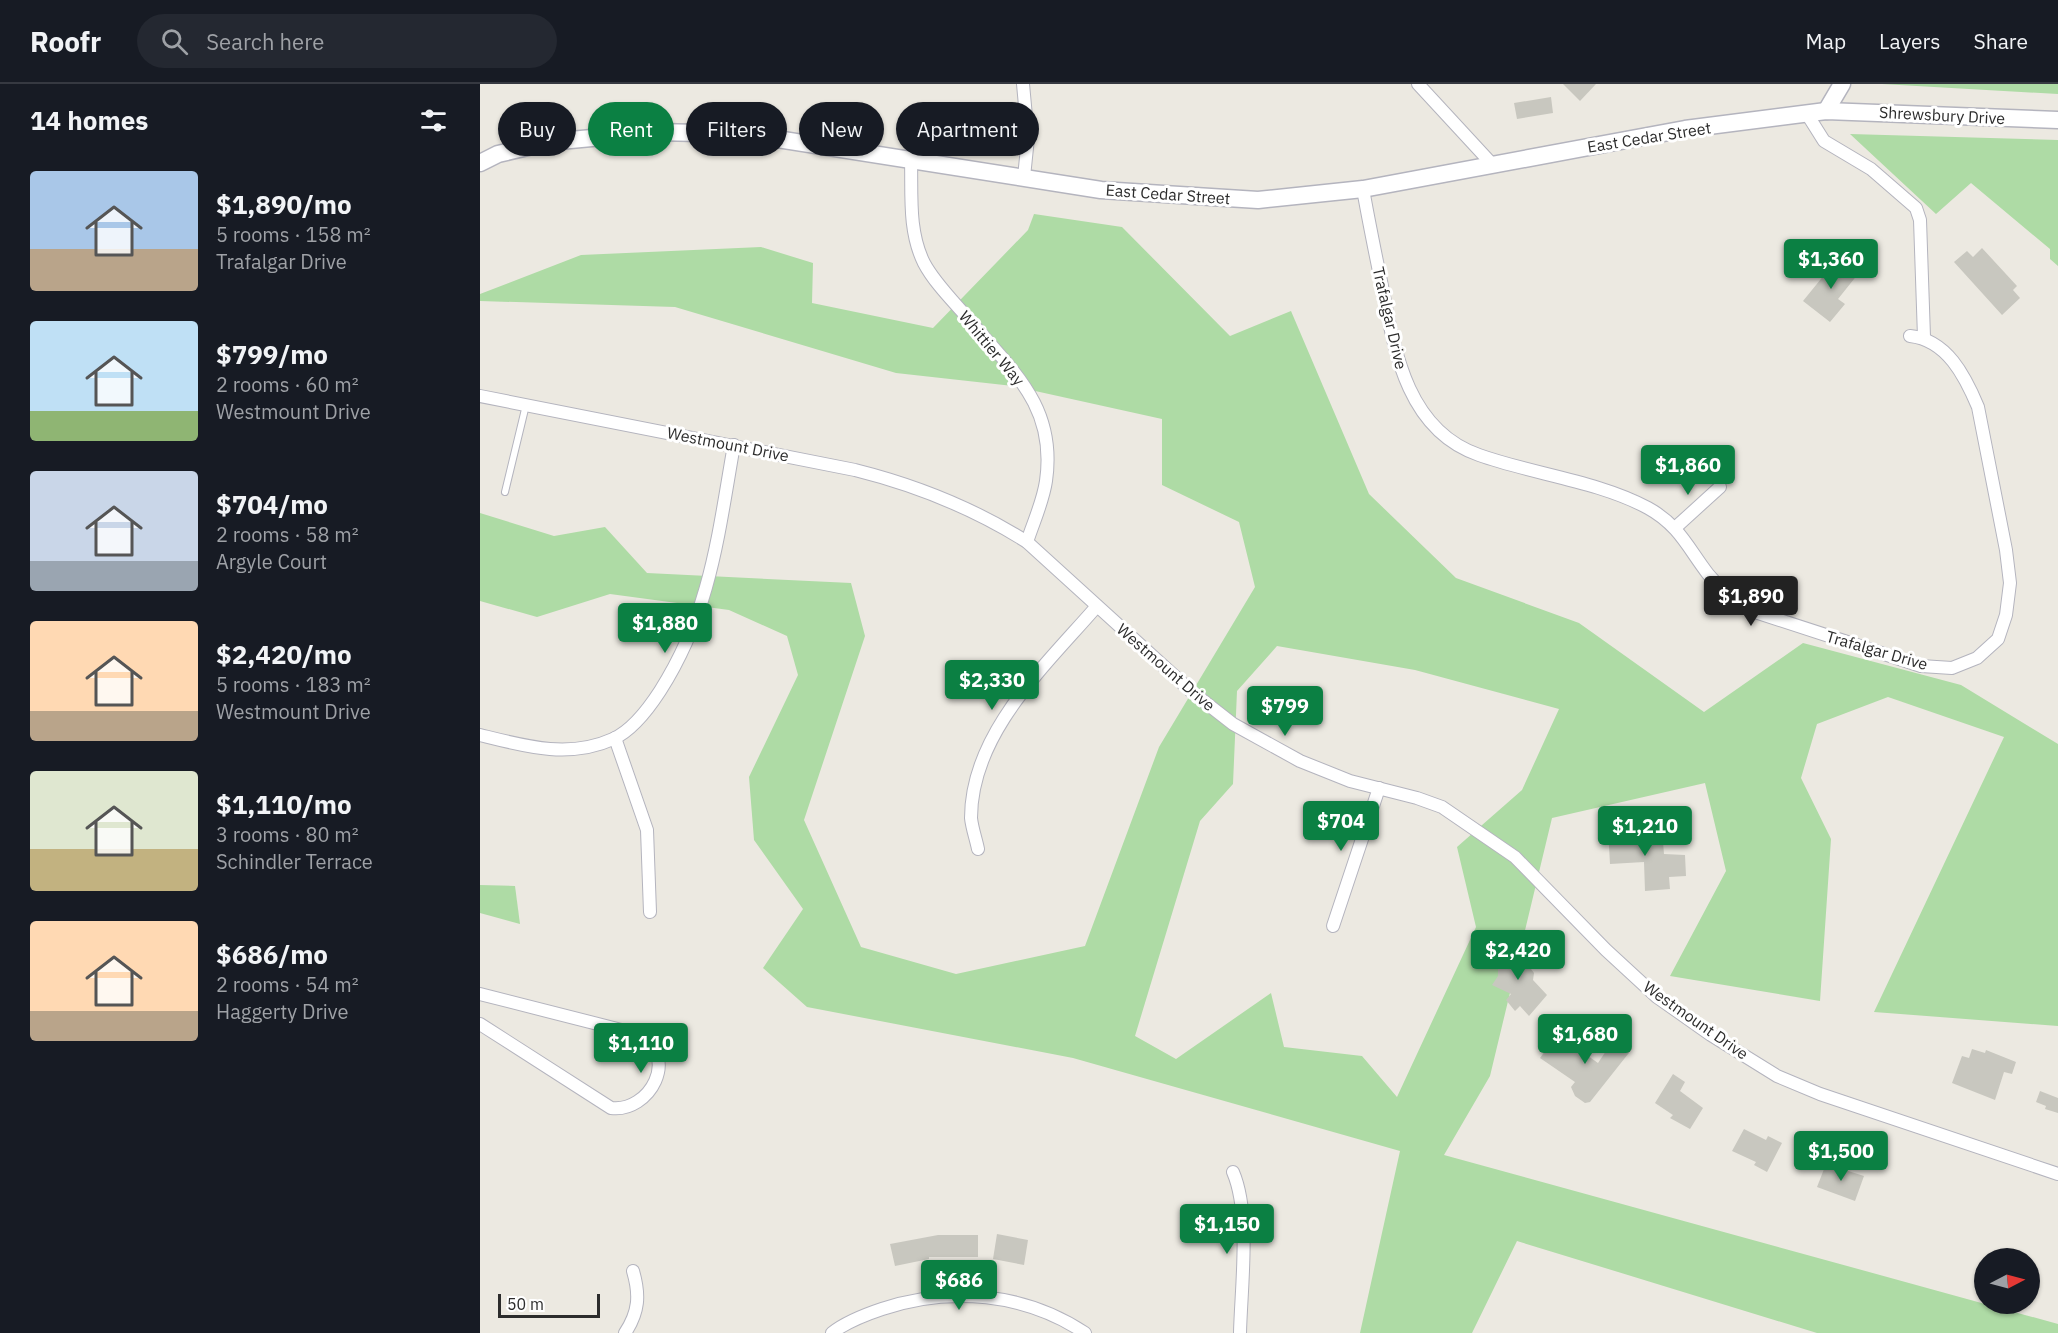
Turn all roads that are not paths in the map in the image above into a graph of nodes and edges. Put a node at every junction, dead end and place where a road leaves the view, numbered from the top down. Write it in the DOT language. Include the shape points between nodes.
graph roads {
  1 [pos="1023,84"];
  2 [pos="1418,84"];
  3 [pos="1842,84"];
  4 [pos="1826,111"];
  5 [pos="1807,114"];
  6 [pos="2058,120"];
  7 [pos="911,159"];
  8 [pos="480,163"];
  9 [pos="1491,164"];
  10 [pos="1024,177"];
  11 [pos="1363,189"];
  12 [pos="1910,336"];
  13 [pos="1924,337"];
  14 [pos="480,396"];
  15 [pos="526,405"];
  16 [pos="734,445"];
  17 [pos="1720,488"];
  18 [pos="504,492"];
  19 [pos="1676,527"];
  20 [pos="1027,542"];
  21 [pos="1097,606"];
  22 [pos="480,735"];
  23 [pos="615,738"];
  24 [pos="1379,788"];
  25 [pos="978,849"];
  26 [pos="650,912"];
  27 [pos="1332,926"];
  28 [pos="480,994"];
  29 [pos="480,1024"];
  30 [pos="1233,1172"];
  31 [pos="2058,1174"];
  32 [pos="633,1271"];
  33 [pos="625,1333"];
  34 [pos="832,1333"];
  35 [pos="1085,1333"];
  36 [pos="1240,1333"];
  1 -- 10 [label="street" via="1028,138"];
  2 -- 9 [label="street"];
  3 -- 4 [label="main road"];
  4 -- 5 [label="main road, East Cedar Street"];
  4 -- 6 [label="main road, Shrewsbury Drive"];
  5 -- 9 [label="main road, East Cedar Street" via="1685,129"];
  5 -- 13 [label="street" via="1824,141 1871,169 1916,208 1921,231"];
  7 -- 8 [label="main road, East Cedar Street" via="745,134 656,132 549,142 498,154"];
  7 -- 10 [label="main road, East Cedar Street"];
  7 -- 20 [label="street, Whittier Way" via="912,223 924,263 1018,378 1035,402 1045,426 1046,483"];
  9 -- 11 [label="main road, East Cedar Street"];
  10 -- 11 [label="main road, East Cedar Street" via="1101,190 1258,200"];
  11 -- 19 [label="street, Trafalgar Drive" via="1395,356 1408,391 1431,423 1476,454 1603,491 1647,508"];
  12 -- 13 [label="street"];
  13 -- 19 [label="street, Trafalgar Drive" via="1941,347 1955,363 1978,407 2006,550 2010,583 2006,615 1998,639 1977,658 1952,668 1922,666 1749,610 1725,593 1708,574"];
  14 -- 15 [label="street, Westmount Drive"];
  15 -- 16 [label="street, Westmount Drive"];
  15 -- 18 [label="lane"];
  16 -- 20 [label="street, Westmount Drive" via="893,479 972,512"];
  16 -- 23 [label="street" via="713,562 699,615 678,663 646,712"];
  17 -- 19 [label="street"];
  20 -- 21 [label="street, Westmount Drive"];
  21 -- 24 [label="street, Westmount Drive" via="1233,724 1300,761 1350,782"];
  21 -- 25 [label="street" via="1035,677 997,732 975,786 971,819"];
  22 -- 23 [label="street" via="541,750 575,748"];
  23 -- 26 [label="street" via="647,830"];
  24 -- 27 [label="street"];
  24 -- 31 [label="street, Westmount Drive" via="1442,807 1515,857 1657,997 1777,1076"];
  28 -- 29 [label="street" via="637,1034 656,1048 660,1060 658,1073 642,1098 621,1110 611,1108"];
  30 -- 36 [label="street" via="1240,1187 1242,1209"];
  32 -- 33 [label="street" via="638,1304"];
  34 -- 35 [label="street" via="868,1314 934,1296 1003,1299 1060,1317"];
}
